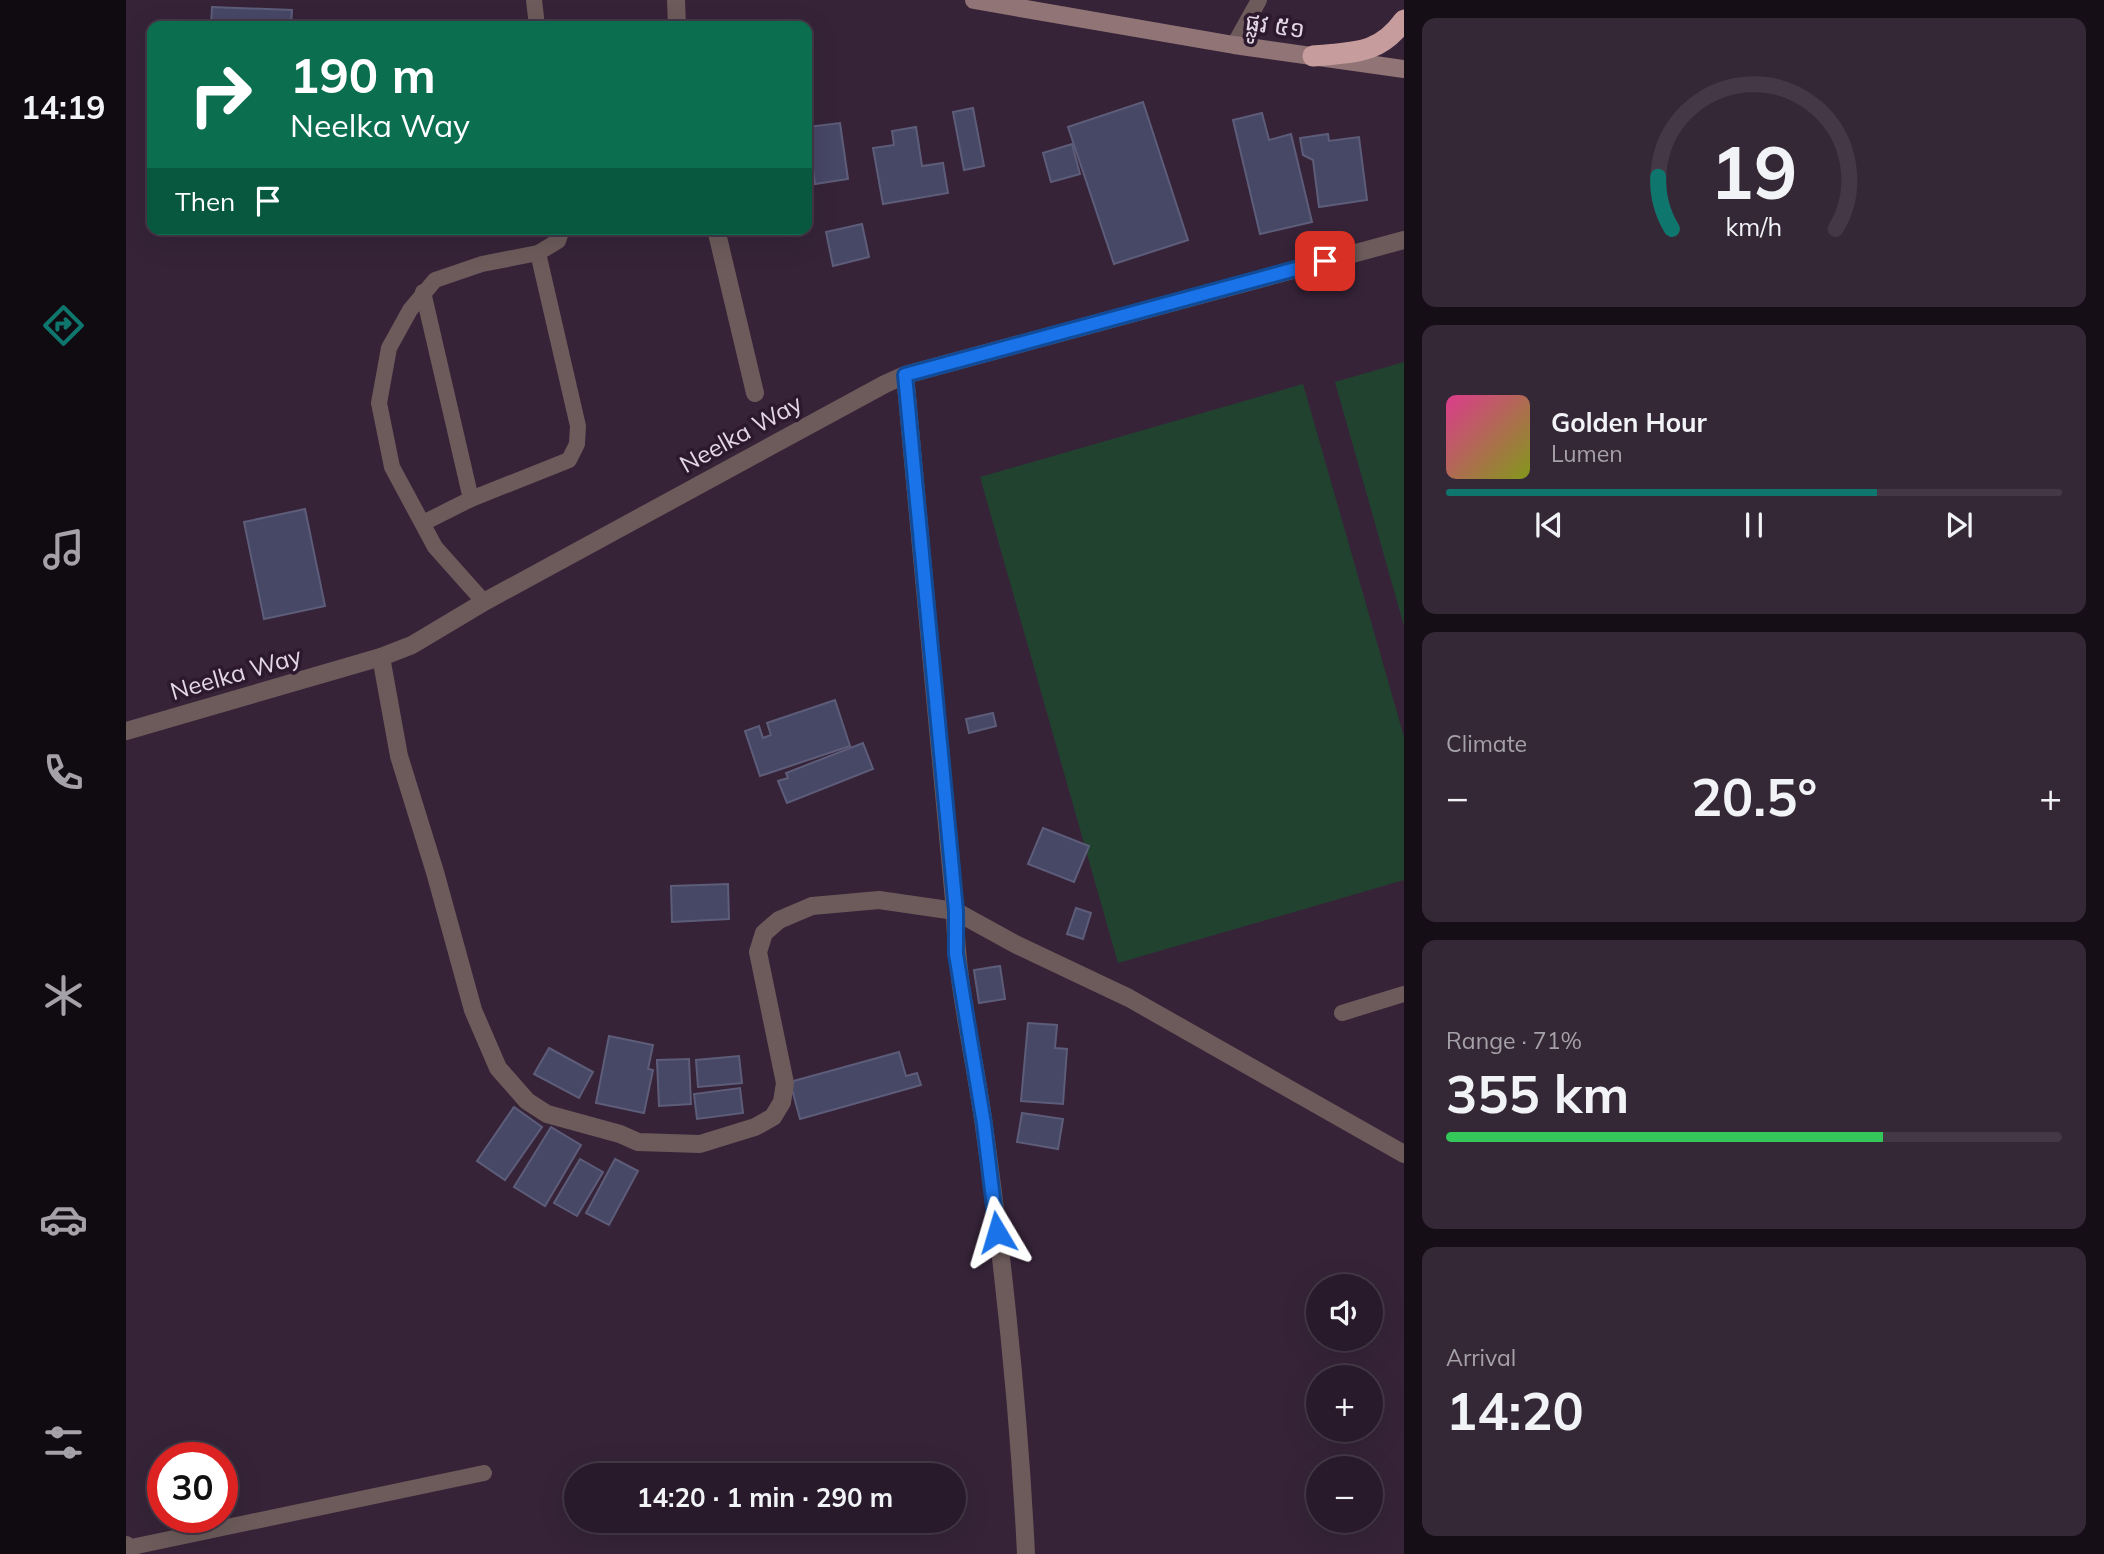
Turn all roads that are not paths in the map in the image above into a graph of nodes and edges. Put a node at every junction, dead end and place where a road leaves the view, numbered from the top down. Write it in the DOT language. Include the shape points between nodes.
graph roads {
  1 [pos="534,0"];
  2 [pos="676,0"];
  3 [pos="974,0"];
  4 [pos="1259,0"];
  5 [pos="1404,20"];
  6 [pos="536,21"];
  7 [pos="677,21"];
  8 [pos="1234,45"];
  9 [pos="1313,56"];
  10 [pos="1404,69"];
  11 [pos="560,235"];
  12 [pos="717,235"];
  13 [pos="1404,240"];
  14 [pos="538,253"];
  15 [pos="423,292"];
  16 [pos="905,375"];
  17 [pos="755,393"];
  18 [pos="471,499"];
  19 [pos="423,523"];
  20 [pos="484,602"];
  21 [pos="381,657"];
  22 [pos="126,731"];
  23 [pos="956,911"];
  24 [pos="1404,994"];
  25 [pos="1342,1013"];
  26 [pos="1404,1154"];
  27 [pos="484,1473"];
  28 [pos="128,1549"];
  29 [pos="1026,1554"];
  1 -- 6 [label="lane"];
  2 -- 7 [label="street"];
  3 -- 8 [label="main road, ផ្លូវ ៥១"];
  4 -- 8 [label="lane"];
  5 -- 9 [label="highway" via="1393,36 1368,51"];
  8 -- 9 [label="main road, ផ្លូវ ៥១"];
  9 -- 10 [label="main road, ផ្លូវ ៥១"];
  11 -- 14 [label="lane"];
  12 -- 17 [label="street"];
  13 -- 16 [label="street, Neelka Way"];
  14 -- 15 [label="lane" via="471,268 435,281"];
  14 -- 18 [label="lane" via="578,426 577,444 569,460"];
  15 -- 18 [label="lane"];
  15 -- 19 [label="lane" via="389,348 379,402 392,467"];
  16 -- 20 [label="street, Neelka Way"];
  16 -- 23 [label="street"];
  18 -- 19 [label="lane"];
  19 -- 20 [label="lane" via="435,547"];
  20 -- 21 [label="street, Neelka Way" via="412,645"];
  21 -- 22 [label="street, Neelka Way"];
  21 -- 23 [label="street" via="399,756 473,1010 498,1068 527,1101 547,1114 638,1142 700,1144 755,1126 773,1117 785,1083 758,951 764,933 779,920 812,906 879,900"];
  23 -- 26 [label="street" via="1129,998"];
  23 -- 29 [label="street" via="956,954 1004,1286"];
  24 -- 25 [label="lane"];
  27 -- 28 [label="lane"];
}
